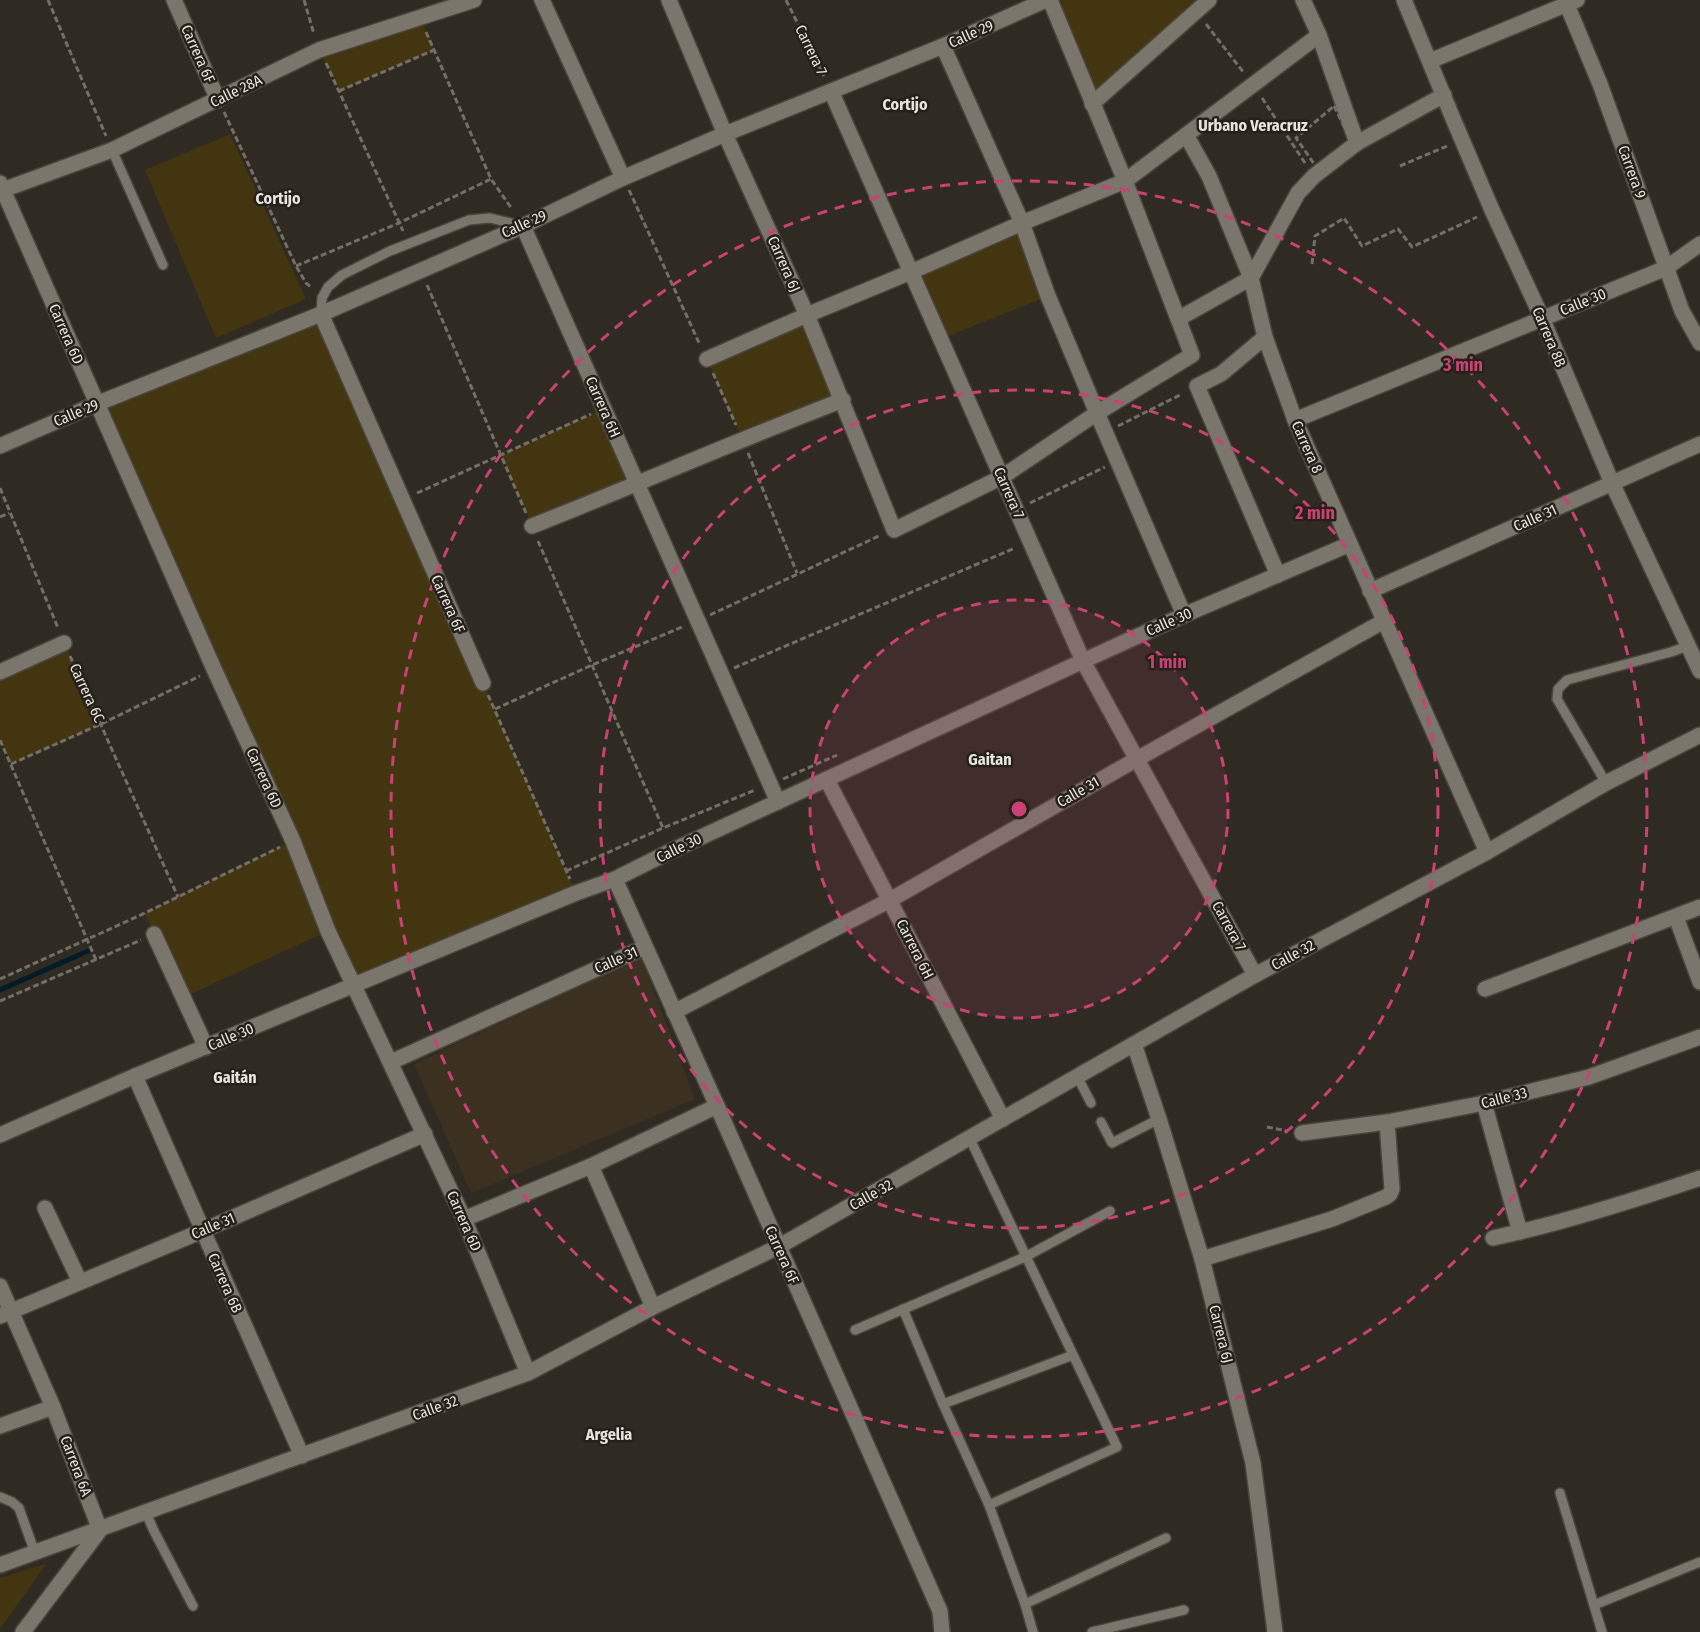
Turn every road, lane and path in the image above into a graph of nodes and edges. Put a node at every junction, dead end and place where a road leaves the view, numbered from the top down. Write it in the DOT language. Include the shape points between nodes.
graph roads {
  1 [pos="48,0"];
  2 [pos="174,0"];
  3 [pos="304,0"];
  4 [pos="474,0"];
  5 [pos="542,0"];
  6 [pos="669,0"];
  7 [pos="786,0"];
  8 [pos="1048,0"];
  9 [pos="1209,0"];
  10 [pos="1303,0"];
  11 [pos="1404,0"];
  12 [pos="1570,2"];
  13 [pos="420,17"];
  14 [pos="1319,35"];
  15 [pos="943,46"];
  16 [pos="319,50"];
  17 [pos="434,50"];
  18 [pos="1430,61"];
  19 [pos="831,90"];
  20 [pos="339,91"];
  21 [pos="1445,99"];
  22 [pos="218,100"];
  23 [pos="1092,104"];
  24 [pos="725,134"];
  25 [pos="1186,135"];
  26 [pos="1460,135"];
  27 [pos="1354,142"];
  28 [pos="112,150"];
  29 [pos="1400,166"];
  30 [pos="623,178"];
  31 [pos="491,179"];
  32 [pos="1125,181"];
  33 [pos="1,188"];
  34 [pos="1492,210"];
  35 [pos="399,223"];
  36 [pos="1022,223"];
  37 [pos="523,226"];
  38 [pos="409,244"];
  39 [pos="1700,244"];
  40 [pos="1312,264"];
  41 [pos="163,265"];
  42 [pos="296,266"];
  43 [pos="1666,268"];
  44 [pos="420,270"];
  45 [pos="911,272"];
  46 [pos="1251,278"];
  47 [pos="321,306"];
  48 [pos="807,315"];
  49 [pos="1542,318"];
  50 [pos="1178,319"];
  51 [pos="1265,337"];
  52 [pos="1700,342"];
  53 [pos="707,359"];
  54 [pos="1197,386"];
  55 [pos="843,400"];
  56 [pos="96,404"];
  57 [pos="604,408"];
  58 [pos="1096,413"];
  59 [pos="1295,420"];
  60 [pos="1105,432"];
  61 [pos="1700,444"];
  62 [pos="0,446"];
  63 [pos="501,456"];
  64 [pos="1117,460"];
  65 [pos="1004,481"];
  66 [pos="1612,483"];
  67 [pos="638,484"];
  68 [pos="0,488"];
  69 [pos="401,500"];
  70 [pos="1015,507"];
  71 [pos="10,513"];
  72 [pos="0,517"];
  73 [pos="532,526"];
  74 [pos="1030,542"];
  75 [pos="1350,544"];
  76 [pos="1278,575"];
  77 [pos="1370,591"];
  78 [pos="1185,615"];
  79 [pos="1384,621"];
  80 [pos="64,643"];
  81 [pos="1688,646"];
  82 [pos="1083,661"];
  83 [pos="214,669"];
  84 [pos="1700,671"];
  85 [pos="0,672"];
  86 [pos="721,673"];
  87 [pos="483,683"];
  88 [pos="101,724"];
  89 [pos="1700,735"];
  90 [pos="0,740"];
  91 [pos="1137,759"];
  92 [pos="11,764"];
  93 [pos="826,780"];
  94 [pos="1606,783"];
  95 [pos="778,801"];
  96 [pos="663,828"];
  97 [pos="293,841"];
  98 [pos="1487,852"];
  99 [pos="615,879"];
  100 [pos="576,893"];
  101 [pos="178,897"];
  102 [pos="890,900"];
  103 [pos="1700,908"];
  104 [pos="1676,917"];
  105 [pos="154,934"];
  106 [pos="87,939"];
  107 [pos="645,947"];
  108 [pos="96,960"];
  109 [pos="1255,975"];
  110 [pos="0,979"];
  111 [pos="1700,982"];
  112 [pos="354,985"];
  113 [pos="1485,989"];
  114 [pos="0,1001"];
  115 [pos="674,1012"];
  116 [pos="1700,1037"];
  117 [pos="1134,1044"];
  118 [pos="206,1047"];
  119 [pos="391,1062"];
  120 [pos="135,1076"];
  121 [pos="1077,1076"];
  122 [pos="1091,1103"];
  123 [pos="1484,1103"];
  124 [pos="717,1106"];
  125 [pos="1003,1119"];
  126 [pos="1159,1119"];
  127 [pos="1101,1122"];
  128 [pos="1387,1122"];
  129 [pos="1267,1127"];
  130 [pos="1302,1133"];
  131 [pos="425,1134"];
  132 [pos="0,1135"];
  133 [pos="970,1139"];
  134 [pos="591,1166"];
  135 [pos="1700,1178"];
  136 [pos="45,1208"];
  137 [pos="1110,1211"];
  138 [pos="464,1219"];
  139 [pos="202,1231"];
  140 [pos="1520,1232"];
  141 [pos="1493,1238"];
  142 [pos="778,1247"];
  143 [pos="1025,1257"];
  144 [pos="1202,1258"];
  145 [pos="80,1282"];
  146 [pos="0,1286"];
  147 [pos="653,1307"];
  148 [pos="903,1309"];
  149 [pos="6,1314"];
  150 [pos="855,1330"];
  151 [pos="1072,1355"];
  152 [pos="528,1373"];
  153 [pos="943,1404"];
  154 [pos="52,1407"];
  155 [pos="0,1426"];
  156 [pos="302,1456"];
  157 [pos="1560,1493"];
  158 [pos="0,1497"];
  159 [pos="989,1505"];
  160 [pos="146,1513"];
  161 [pos="100,1530"];
  162 [pos="1166,1538"];
  163 [pos="35,1553"];
  164 [pos="1700,1562"];
  165 [pos="0,1565"];
  166 [pos="1025,1604"];
  167 [pos="1594,1605"];
  168 [pos="193,1606"];
  169 [pos="1184,1610"];
  170 [pos="23,1632"];
  171 [pos="942,1632"];
  172 [pos="1033,1632"];
  173 [pos="1092,1632"];
  174 [pos="1275,1632"];
  175 [pos="1602,1632"];
  1 -- 28 [label="path"];
  2 -- 22 [label="street, Carrera 6F"];
  3 -- 16 [label="path"];
  4 -- 13 [label="street, Calle 28A"];
  5 -- 30 [label="street"];
  6 -- 24 [label="street, Carrera 6J"];
  7 -- 19 [label="path, Carrera 7"];
  8 -- 15 [label="street, Calle 29"];
  8 -- 23 [label="street"];
  9 -- 23 [label="street"];
  10 -- 14 [label="street"];
  11 -- 18 [label="street, Carrera 8B"];
  12 -- 18 [label="street"];
  12 -- 43 [label="street, Carrera 9"];
  13 -- 16 [label="street, Calle 28A"];
  13 -- 17 [label="path"];
  14 -- 25 [label="street"];
  14 -- 27 [label="street"];
  15 -- 19 [label="street, Calle 29"];
  15 -- 36 [label="street"];
  16 -- 20 [label="path"];
  16 -- 22 [label="street, Calle 28A"];
  17 -- 20 [label="path"];
  17 -- 31 [label="path"];
  18 -- 21 [label="street, Carrera 8B"];
  19 -- 24 [label="street, Calle 29"];
  19 -- 45 [label="street, Carrera 7"];
  20 -- 35 [label="path"];
  21 -- 26 [label="street, Carrera 8B"];
  21 -- 27 [label="street"];
  22 -- 28 [label="street, Calle 28A"];
  22 -- 42 [label="path, Carrera 6F"];
  23 -- 32 [label="street"];
  24 -- 30 [label="street, Calle 29"];
  24 -- 48 [label="street, Carrera 6J"];
  25 -- 32 [label="street"];
  25 -- 46 [label="street, Carrera 8" via="1209,176"];
  26 -- 29 [label="path"];
  26 -- 34 [label="street, Carrera 8B"];
  27 -- 27 [label="path" via="1334,106 1296,138 1317,168"];
  27 -- 46 [label="street" via="1298,193"];
  28 -- 33 [label="street, Calle 28A"];
  28 -- 41 [label="lane"];
  30 -- 37 [label="street, Calle 29"];
  31 -- 35 [label="path"];
  31 -- 37 [label="path"];
  32 -- 36 [label="street"];
  32 -- 50 [label="street"];
  33 -- 56 [label="street, Carrera 6D"];
  34 -- 40 [label="path" via="1412,247 1398,229 1362,246 1344,218 1315,236"];
  34 -- 49 [label="street, Carrera 8B"];
  35 -- 38 [label="path"];
  35 -- 42 [label="path"];
  36 -- 45 [label="street"];
  36 -- 58 [label="street"];
  37 -- 38 [label="lane" via="490,218 469,220"];
  37 -- 44 [label="street, Calle 29"];
  37 -- 57 [label="street, Carrera 6H"];
  38 -- 47 [label="lane" via="342,275 328,287"];
  39 -- 43 [label="street, Calle 30"];
  42 -- 47 [label="path, Carrera 6F"];
  43 -- 49 [label="street, Calle 30"];
  43 -- 52 [label="street, Carrera 9"];
  44 -- 47 [label="street, Calle 29"];
  44 -- 63 [label="path"];
  45 -- 48 [label="street"];
  45 -- 65 [label="street, Carrera 7"];
  46 -- 50 [label="street"];
  46 -- 51 [label="street, Carrera 8"];
  47 -- 56 [label="street, Calle 29"];
  47 -- 69 [label="street, Carrera 6F"];
  48 -- 53 [label="street"];
  48 -- 55 [label="street, Carrera 6J"];
  49 -- 59 [label="street, Calle 30"];
  49 -- 66 [label="street, Carrera 8B"];
  50 -- 58 [label="street" via="1192,355"];
  51 -- 54 [label="street" via="1221,374"];
  51 -- 59 [label="street, Carrera 8"];
  54 -- 60 [label="path"];
  54 -- 76 [label="street"];
  55 -- 65 [label="street, Carrera 6J" via="894,530"];
  55 -- 67 [label="street"];
  56 -- 62 [label="street, Calle 29"];
  56 -- 83 [label="street, Carrera 6D"];
  57 -- 63 [label="path"];
  57 -- 67 [label="street, Carrera 6H"];
  58 -- 60 [label="street"];
  58 -- 65 [label="street"];
  59 -- 75 [label="street, Carrera 8"];
  60 -- 64 [label="street"];
  61 -- 66 [label="street, Calle 31"];
  63 -- 69 [label="path"];
  63 -- 73 [label="path"];
  64 -- 70 [label="path"];
  64 -- 78 [label="street"];
  65 -- 70 [label="street, Carrera 7"];
  66 -- 77 [label="street, Calle 31"];
  66 -- 81 [label="street, Carrera 8B"];
  67 -- 73 [label="street"];
  67 -- 86 [label="street, Carrera 6H"];
  68 -- 71 [label="path, Carrera 6C"];
  69 -- 87 [label="street, Carrera 6F"];
  70 -- 74 [label="street, Carrera 7"];
  71 -- 72 [label="path"];
  71 -- 80 [label="path, Carrera 6C"];
  73 -- 96 [label="path"];
  74 -- 82 [label="street, Carrera 7"];
  74 -- 86 [label="path"];
  75 -- 76 [label="street, Calle 30"];
  75 -- 77 [label="street, Carrera 8"];
  76 -- 78 [label="street, Calle 30"];
  77 -- 79 [label="street, Carrera 8"];
  78 -- 82 [label="street, Calle 30"];
  79 -- 91 [label="street, Calle 31"];
  79 -- 98 [label="street, Carrera 8"];
  80 -- 85 [label="street"];
  80 -- 88 [label="path, Carrera 6C"];
  81 -- 84 [label="street, Carrera 8B"];
  81 -- 94 [label="lane" via="1568,680 1558,688 1557,699"];
  82 -- 91 [label="street, Carrera 7"];
  82 -- 93 [label="street, Calle 30"];
  83 -- 88 [label="path"];
  83 -- 97 [label="street, Carrera 6D"];
  86 -- 95 [label="street, Carrera 6H"];
  87 -- 100 [label="path"];
  88 -- 92 [label="path"];
  88 -- 101 [label="path, Carrera 6C"];
  89 -- 94 [label="street, Calle 32"];
  90 -- 92 [label="path"];
  91 -- 102 [label="street, Calle 31"];
  91 -- 109 [label="street, Carrera 7"];
  92 -- 106 [label="path"];
  93 -- 95 [label="street, Calle 30"];
  93 -- 102 [label="street, Carrera 6H"];
  94 -- 98 [label="street, Calle 32"];
  95 -- 99 [label="street, Calle 30"];
  97 -- 101 [label="path"];
  97 -- 112 [label="street, Carrera 6D"];
  98 -- 109 [label="street, Calle 32"];
  99 -- 100 [label="street, Calle 30"];
  99 -- 107 [label="street, Carrera 6F"];
  100 -- 112 [label="street, Calle 30"];
  101 -- 106 [label="path"];
  102 -- 115 [label="street, Calle 31"];
  102 -- 125 [label="street, Carrera 6H"];
  103 -- 104 [label="street"];
  104 -- 111 [label="street"];
  104 -- 113 [label="street"];
  105 -- 108 [label="path"];
  105 -- 118 [label="street"];
  106 -- 108 [label="path"];
  106 -- 110 [label="path"];
  107 -- 115 [label="street, Carrera 6F"];
  107 -- 119 [label="street, Calle 31"];
  108 -- 114 [label="path"];
  109 -- 117 [label="street, Calle 32"];
  112 -- 118 [label="street, Calle 30"];
  112 -- 119 [label="street, Carrera 6D"];
  115 -- 124 [label="street, Carrera 6F"];
  116 -- 123 [label="street, Calle 33" via="1589,1077"];
  117 -- 121 [label="street, Calle 32"];
  117 -- 126 [label="street, Carrera 6J"];
  118 -- 120 [label="street, Calle 30"];
  119 -- 131 [label="street, Carrera 6D"];
  120 -- 132 [label="street, Calle 30"];
  120 -- 139 [label="street, Carrera 6B"];
  121 -- 122 [label="lane"];
  121 -- 125 [label="street, Calle 32"];
  123 -- 128 [label="street, Calle 33"];
  123 -- 140 [label="street"];
  124 -- 134 [label="street"];
  124 -- 142 [label="street, Carrera 6F"];
  125 -- 133 [label="street, Calle 32"];
  126 -- 127 [label="lane" via="1113,1143"];
  126 -- 144 [label="street, Carrera 6J"];
  128 -- 130 [label="street, Calle 33"];
  128 -- 144 [label="street" via="1392,1189 1386,1197 1332,1219"];
  129 -- 130 [label="path"];
  131 -- 138 [label="street, Carrera 6D"];
  131 -- 139 [label="street, Calle 31"];
  133 -- 142 [label="street, Calle 32"];
  133 -- 143 [label="lane"];
  134 -- 138 [label="street"];
  134 -- 147 [label="street"];
  135 -- 140 [label="street"];
  136 -- 145 [label="street"];
  137 -- 143 [label="lane"];
  138 -- 152 [label="street, Carrera 6D"];
  139 -- 145 [label="street, Calle 31"];
  139 -- 156 [label="street, Carrera 6B"];
  140 -- 141 [label="street"];
  142 -- 147 [label="street, Calle 32"];
  142 -- 171 [label="street, Carrera 6F" via="940,1611"];
  143 -- 148 [label="lane"];
  143 -- 151 [label="lane"];
  144 -- 174 [label="street, Carrera 6J" via="1253,1463"];
  145 -- 149 [label="street, Calle 31"];
  146 -- 149 [label="street, Carrera 6A"];
  147 -- 152 [label="street, Calle 32"];
  148 -- 150 [label="lane"];
  148 -- 153 [label="lane"];
  149 -- 154 [label="street, Carrera 6A"];
  151 -- 153 [label="lane"];
  151 -- 159 [label="lane" via="1117,1447"];
  152 -- 156 [label="street, Calle 32"];
  153 -- 159 [label="lane"];
  154 -- 155 [label="street"];
  154 -- 161 [label="street, Carrera 6A"];
  156 -- 160 [label="street, Calle 32"];
  157 -- 167 [label="lane"];
  158 -- 163 [label="lane" via="19,1508"];
  159 -- 166 [label="lane"];
  160 -- 161 [label="street, Calle 32"];
  160 -- 168 [label="lane"];
  161 -- 163 [label="street, Calle 32"];
  161 -- 170 [label="street"];
  162 -- 166 [label="lane"];
  163 -- 165 [label="street, Calle 32"];
  164 -- 167 [label="lane"];
  166 -- 172 [label="lane"];
  167 -- 175 [label="lane"];
  169 -- 173 [label="lane"];
}
